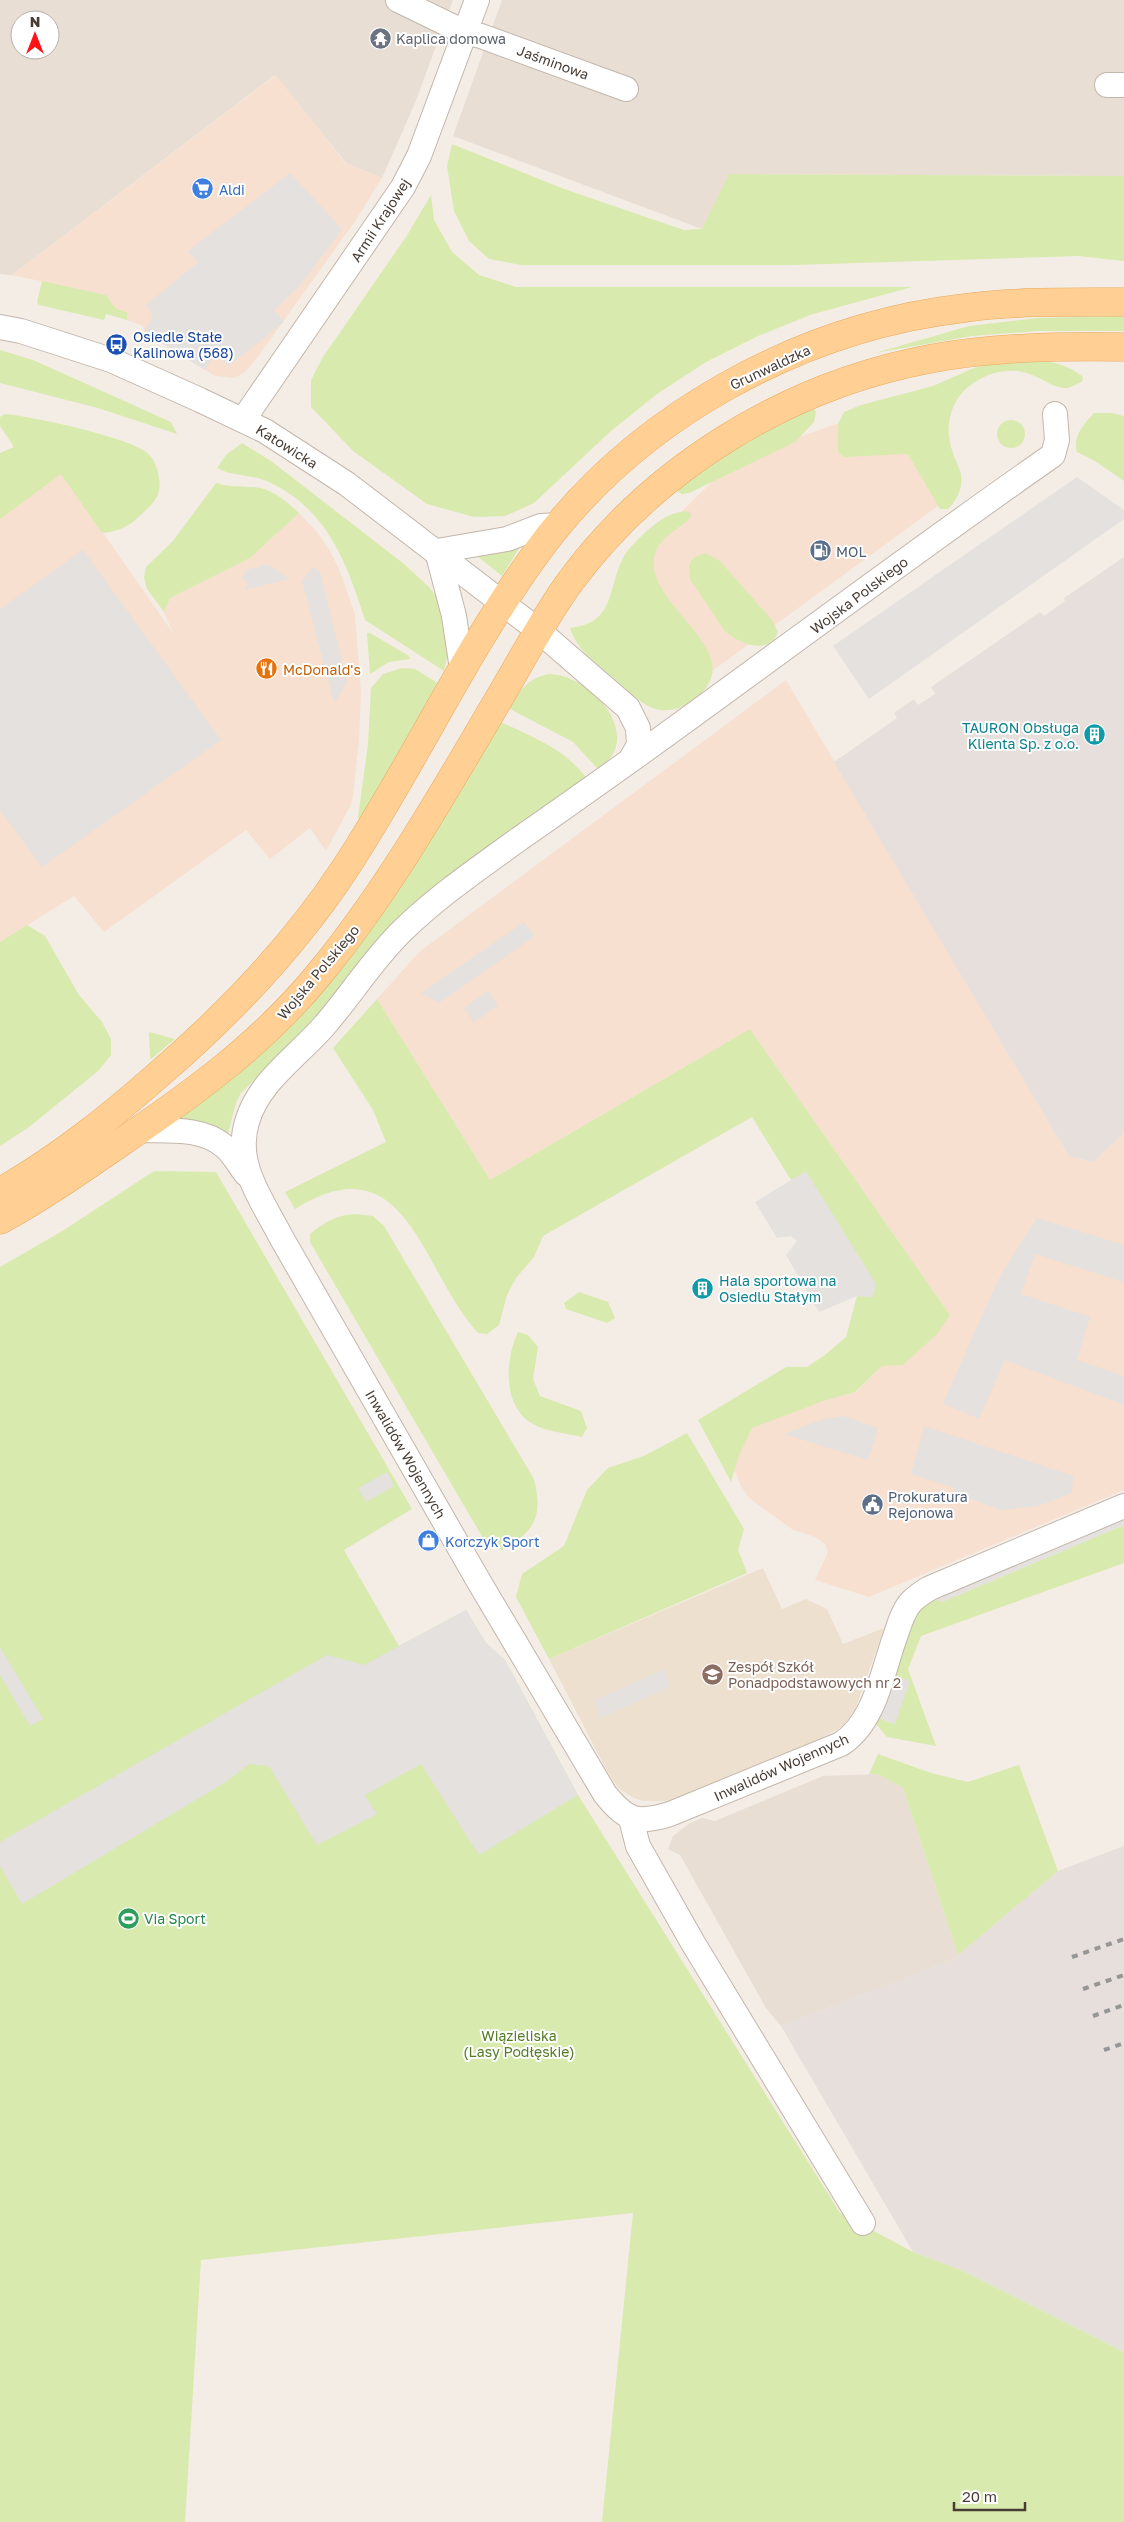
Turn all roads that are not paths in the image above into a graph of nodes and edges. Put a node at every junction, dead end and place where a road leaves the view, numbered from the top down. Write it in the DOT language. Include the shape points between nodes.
graph roads {
  1 [pos="398,0"];
  2 [pos="478,0"];
  3 [pos="466,33"];
  4 [pos="626,89"];
  5 [pos="1124,302"];
  6 [pos="0,327"];
  7 [pos="1124,347"];
  8 [pos="1055,414"];
  9 [pos="243,420"];
  10 [pos="558,525"];
  11 [pos="436,551"];
  12 [pos="501,604"];
  13 [pos="539,631"];
  14 [pos="462,669"];
  15 [pos="631,760"];
  16 [pos="140,1130"];
  17 [pos="253,1183"];
  18 [pos="0,1192"];
  19 [pos="0,1220"];
  20 [pos="1124,1506"];
  21 [pos="631,1819"];
  22 [pos="863,2223"];
  1 -- 3 [label="street, Jaśminowa"];
  2 -- 3 [label="street, Armii Krajowej"];
  3 -- 4 [label="street, Jaśminowa"];
  3 -- 9 [label="street, Armii Krajowej" via="419,156 403,188"];
  5 -- 10 [label="main road, Grunwaldzka" via="1008,304 944,310 880,324 798,351 744,377 677,418 625,459"];
  6 -- 9 [label="street, Katowicka" via="110,360"];
  7 -- 13 [label="main road" via="1007,349 930,359 866,374 780,409 711,449 647,498 583,565"];
  8 -- 15 [label="street, Wojska Polskiego" via="1057,440 1053,456 969,513"];
  9 -- 11 [label="street, Katowicka" via="347,484"];
  10 -- 11 [label="street" via="541,526 507,539"];
  10 -- 12 [label="main road, Grunwaldzka"];
  11 -- 12 [label="street, Katowicka"];
  11 -- 14 [label="street" via="454,616"];
  12 -- 13 [label="street, Katowicka"];
  12 -- 14 [label="main road"];
  13 -- 15 [label="street, Katowicka" via="628,708 638,728 640,745"];
  13 -- 16 [label="main road, Wojska Polskiego" via="420,832 366,914 319,974 282,1018 232,1063"];
  14 -- 18 [label="main road" via="346,866 283,950 214,1025 127,1103 65,1152"];
  15 -- 17 [label="street" via="453,887 384,951 324,1026 255,1100 243,1136 245,1164"];
  16 -- 17 [label="street" via="188,1132 212,1138 230,1152"];
  16 -- 19 [label="main road, Wojska Polskiego" via="53,1189"];
  17 -- 21 [label="street, Inwalidów Wojennych" via="478,1580 605,1794"];
  20 -- 21 [label="street, Inwalidów Wojennych" via="920,1595 900,1621 866,1718 854,1735 841,1744 670,1814 652,1820"];
  21 -- 22 [label="street" via="638,1846 693,1942"];
}
